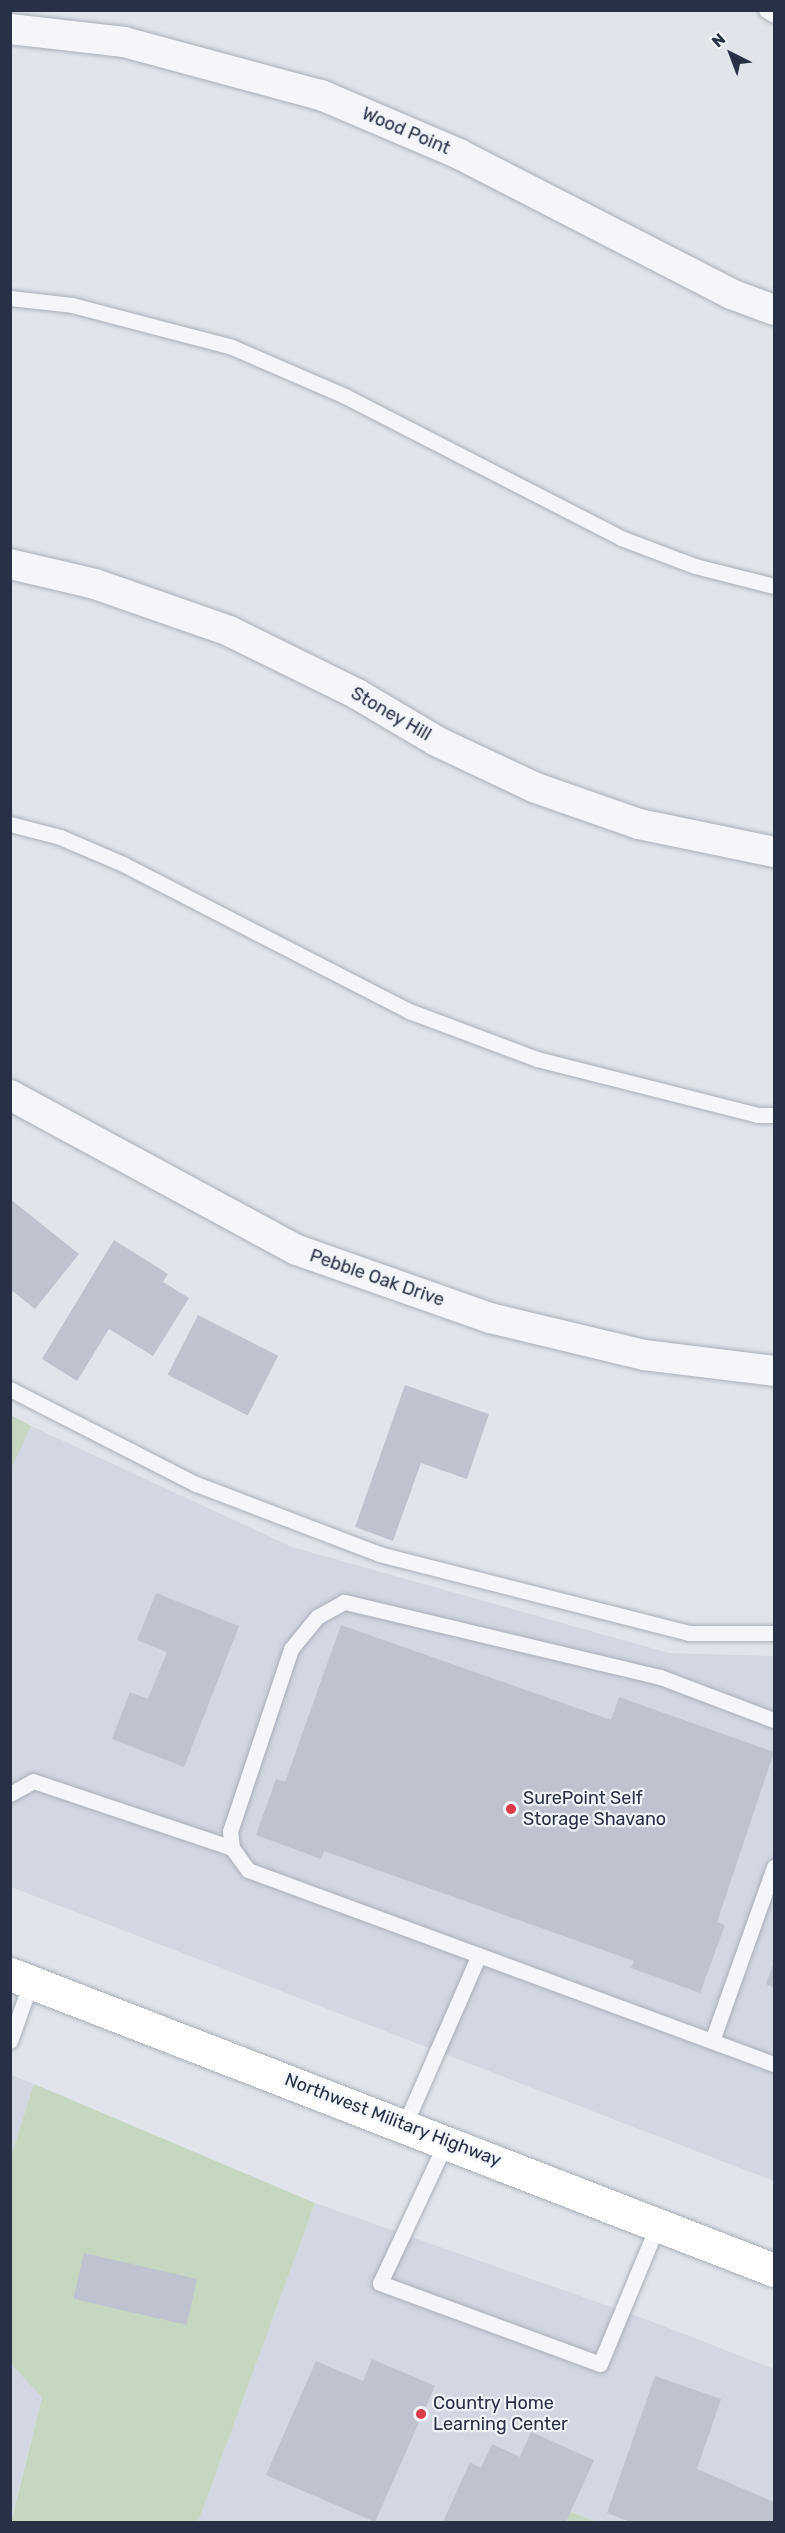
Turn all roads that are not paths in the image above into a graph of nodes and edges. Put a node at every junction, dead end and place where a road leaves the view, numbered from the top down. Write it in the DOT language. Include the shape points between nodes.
graph roads {
  1 [pos="10,29"];
  2 [pos="10,298"];
  3 [pos="774,310"];
  4 [pos="10,564"];
  5 [pos="774,586"];
  6 [pos="10,824"];
  7 [pos="774,852"];
  8 [pos="10,1095"];
  9 [pos="774,1115"];
  10 [pos="774,1371"];
  11 [pos="10,1389"];
  12 [pos="774,1633"];
  13 [pos="774,1720"];
  14 [pos="10,1794"];
  15 [pos="232,1848"];
  16 [pos="774,1867"];
  17 [pos="479,1955"];
  18 [pos="21,1978"];
  19 [pos="10,2041"];
  20 [pos="712,2041"];
  21 [pos="774,2064"];
  22 [pos="405,2124"];
  23 [pos="447,2140"];
  24 [pos="658,2224"];
  25 [pos="774,2270"];
  1 -- 3 [label="street, Wood Point" via="124,42 321,95 459,154 731,294"];
  2 -- 5 [label="lane" via="72,305 232,348 345,396 621,538 695,566"];
  4 -- 7 [label="street, Stoney Hill" via="94,584 229,631 357,694 436,741 536,788 639,824"];
  6 -- 9 [label="lane" via="60,837 123,864 409,1011 537,1059 758,1115"];
  8 -- 10 [label="street, Pebble Oak Drive" via="297,1250 490,1318 644,1355"];
  11 -- 12 [label="lane" via="196,1484 379,1554 689,1633"];
  13 -- 15 [label="lane" via="660,1677 344,1602 317,1617 291,1649 230,1831"];
  14 -- 15 [label="lane" via="33,1781"];
  15 -- 17 [label="lane" via="248,1870"];
  16 -- 20 [label="lane"];
  17 -- 20 [label="lane"];
  17 -- 22 [label="lane"];
  18 -- 19 [label="lane"];
  18 -- 22 [label="main road, Northwest Military Highway"];
  20 -- 21 [label="lane"];
  22 -- 23 [label="main road, Northwest Military Highway"];
  23 -- 24 [label="main road, Northwest Military Highway"];
  23 -- 24 [label="lane" via="380,2283 600,2364"];
  24 -- 25 [label="main road, Northwest Military Highway"];
}
